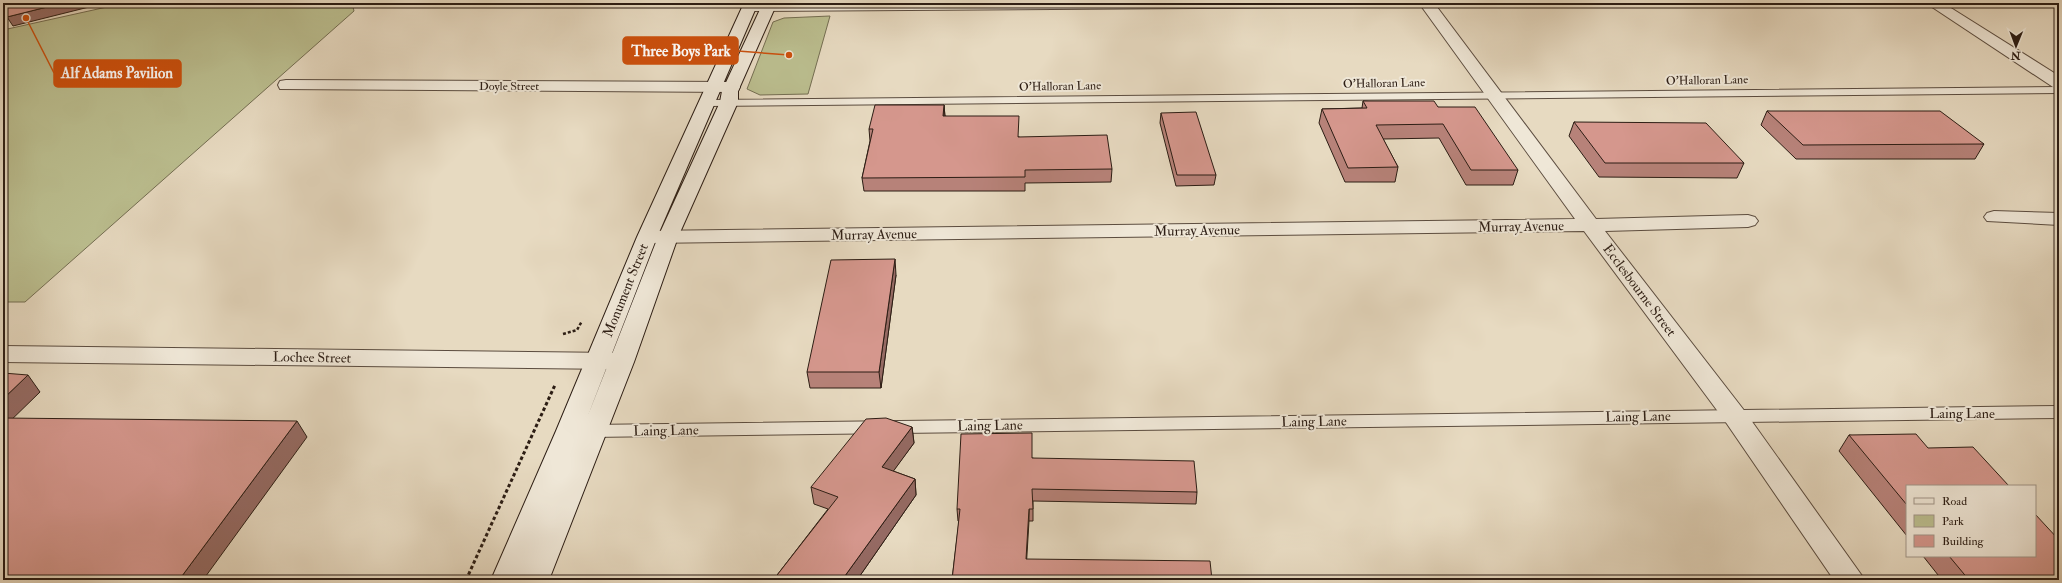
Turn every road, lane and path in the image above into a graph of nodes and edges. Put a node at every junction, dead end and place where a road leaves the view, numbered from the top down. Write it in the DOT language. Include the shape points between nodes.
graph roads {
  1 [pos="1208,3"];
  2 [pos="1358,3"];
  3 [pos="1426,3"];
  4 [pos="1933,3"];
  5 [pos="1032,4"];
  6 [pos="760,5"];
  7 [pos="2059,83"];
  8 [pos="286,85"];
  9 [pos="2059,90"];
  10 [pos="721,95"];
  11 [pos="1494,95"];
  12 [pos="1994,217"];
  13 [pos="2059,219"];
  14 [pos="1748,221"];
  15 [pos="1590,225"];
  16 [pos="647,237"];
  17 [pos="668,237"];
  18 [pos="584,317"];
  19 [pos="560,335"];
  20 [pos="3,354"];
  21 [pos="596,361"];
  22 [pos="622,362"];
  23 [pos="556,382"];
  24 [pos="2059,412"];
  25 [pos="1734,415"];
  26 [pos="581,431"];
  27 [pos="466,580"];
  28 [pos="506,580"];
  29 [pos="534,580"];
  30 [pos="1850,580"];
  1 -- 2 [label="street"];
  1 -- 5 [label="street"];
  3 -- 11 [label="street, Ecclesbourne Street"];
  4 -- 7 [label="street"];
  5 -- 6 [label="street"];
  6 -- 10 [label="street, Monument Street"];
  8 -- 10 [label="street, Doyle Street"];
  9 -- 11 [label="lane, O'Halloran Lane"];
  10 -- 11 [label="lane, O'Halloran Lane"];
  10 -- 16 [label="street, Monument Street"];
  10 -- 17 [label="street, Monument Street"];
  11 -- 15 [label="street, Ecclesbourne Street"];
  12 -- 13 [label="street"];
  14 -- 15 [label="street, Murray Avenue"];
  15 -- 17 [label="street, Murray Avenue"];
  15 -- 25 [label="street, Ecclesbourne Street"];
  16 -- 17 [label="street, Murray Avenue"];
  16 -- 21 [label="street, Monument Street"];
  17 -- 22 [label="street, Monument Street"];
  18 -- 19 [label="path" via="577,330"];
  20 -- 21 [label="street, Lochee Street"];
  21 -- 22 [label="street, Lochee Street"];
  21 -- 26 [label="street, Monument Street"];
  22 -- 26 [label="street, Monument Street"];
  23 -- 27 [label="path"];
  24 -- 25 [label="lane, Laing Lane"];
  25 -- 26 [label="lane, Laing Lane"];
  25 -- 30 [label="street, Ecclesbourne Street"];
  26 -- 28 [label="street, Monument Street"];
  26 -- 29 [label="street, Monument Street"];
}
